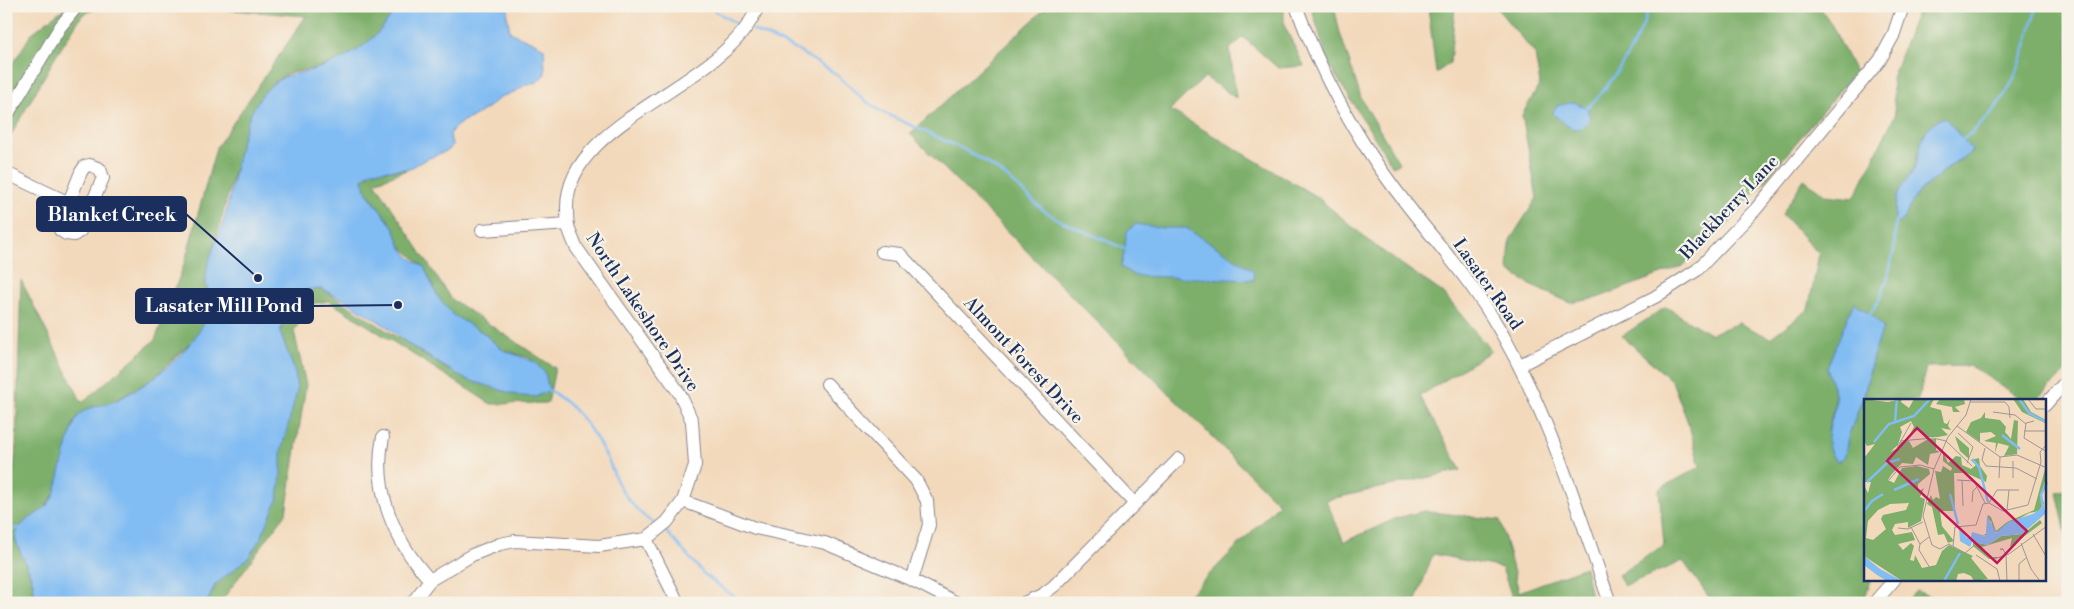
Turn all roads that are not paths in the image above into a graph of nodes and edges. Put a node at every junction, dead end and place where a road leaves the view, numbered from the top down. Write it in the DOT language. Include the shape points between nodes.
graph roads {
  1 [pos="77,6"];
  2 [pos="758,6"];
  3 [pos="1296,6"];
  4 [pos="1903,6"];
  5 [pos="6,117"];
  6 [pos="6,173"];
  7 [pos="68,202"];
  8 [pos="568,224"];
  9 [pos="482,230"];
  10 [pos="882,252"];
  11 [pos="1520,366"];
  12 [pos="2068,378"];
  13 [pos="827,384"];
  14 [pos="2046,404"];
  15 [pos="383,437"];
  16 [pos="1179,459"];
  17 [pos="683,501"];
  18 [pos="1136,504"];
  19 [pos="646,539"];
  20 [pos="430,580"];
  21 [pos="912,580"];
  22 [pos="1892,582"];
  23 [pos="412,603"];
  24 [pos="678,603"];
  25 [pos="957,603"];
  26 [pos="1024,603"];
  27 [pos="1610,603"];
  28 [pos="1874,603"];
  1 -- 5 [label="street" via="60,27"];
  2 -- 8 [label="street, North Lakeshore Drive" via="746,29 730,46 612,132 587,155 568,193"];
  3 -- 11 [label="street, Lasater Road" via="1326,80 1355,131 1393,186 1479,296"];
  4 -- 11 [label="street, Blackberry Lane" via="1893,36 1880,60 1756,210 1697,270 1655,298"];
  6 -- 7 [label="street"];
  7 -- 7 [label="street" via="60,230 74,235 80,231 103,178 100,169 85,166"];
  8 -- 9 [label="street"];
  8 -- 17 [label="street, North Lakeshore Drive" via="576,247 680,394 692,421 695,465"];
  10 -- 18 [label="street, Almont Forest Drive" via="900,254"];
  11 -- 27 [label="street, Lasater Road" via="1557,449"];
  12 -- 14 [label="street"];
  13 -- 21 [label="street" via="916,480 927,501 929,525"];
  15 -- 20 [label="street" via="379,469 386,508 400,540"];
  16 -- 18 [label="street"];
  17 -- 19 [label="street, North Lakeshore Drive" via="667,522"];
  17 -- 21 [label="street" via="754,528 826,543"];
  18 -- 26 [label="street" via="1054,586"];
  19 -- 20 [label="street" via="599,546 515,541 485,548"];
  19 -- 24 [label="street"];
  20 -- 23 [label="street"];
  21 -- 25 [label="street"];
  22 -- 28 [label="street"];
}
